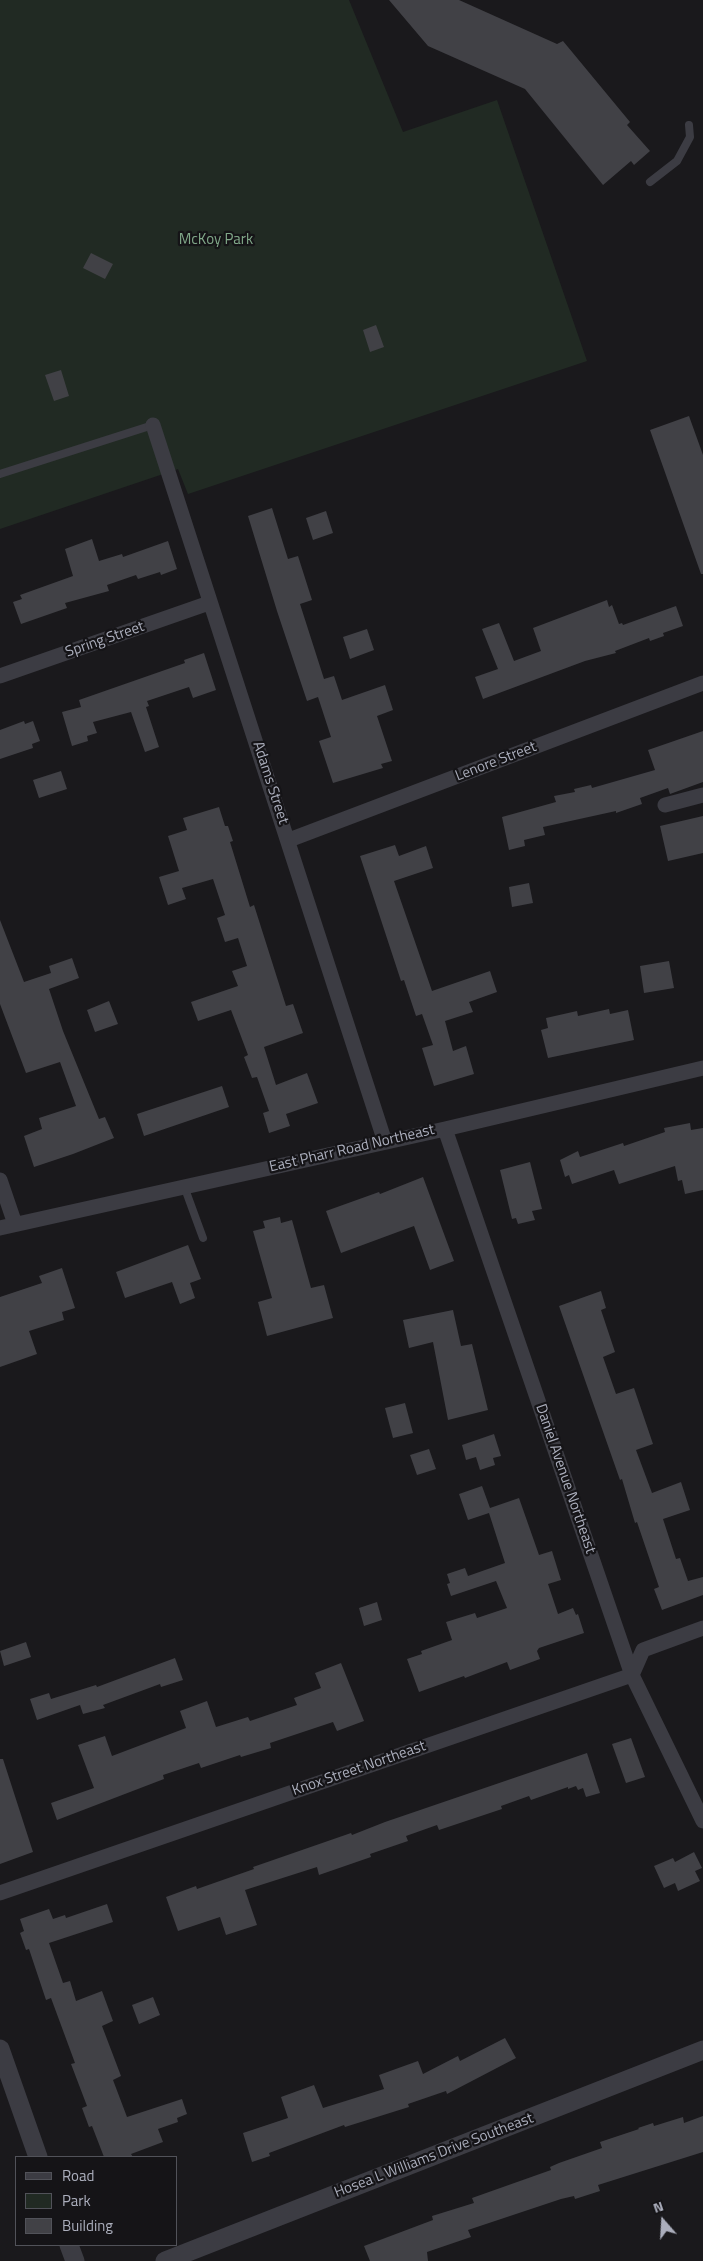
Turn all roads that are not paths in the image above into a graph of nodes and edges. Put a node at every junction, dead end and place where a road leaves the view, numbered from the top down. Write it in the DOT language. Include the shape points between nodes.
graph roads {
  1 [pos="689,125"];
  2 [pos="650,182"];
  3 [pos="152,425"];
  4 [pos="0,474"];
  5 [pos="209,603"];
  6 [pos="0,676"];
  7 [pos="703,683"];
  8 [pos="703,795"];
  9 [pos="665,805"];
  10 [pos="289,840"];
  11 [pos="703,1068"];
  12 [pos="445,1129"];
  13 [pos="385,1142"];
  14 [pos="0,1180"];
  15 [pos="184,1186"];
  16 [pos="7,1226"];
  17 [pos="203,1238"];
  18 [pos="703,1628"];
  19 [pos="632,1675"];
  20 [pos="703,1821"];
  21 [pos="0,1893"];
  22 [pos="0,2049"];
  23 [pos="703,2050"];
  24 [pos="38,2156"];
  25 [pos="69,2246"];
  26 [pos="74,2261"];
  27 [pos="165,2261"];
  1 -- 2 [label="lane" via="690,137 678,161"];
  3 -- 4 [label="lane"];
  3 -- 5 [label="street, Adams Street"];
  5 -- 6 [label="street, Spring Street"];
  5 -- 10 [label="street, Adams Street"];
  7 -- 10 [label="street, Lenore Street"];
  8 -- 9 [label="street"];
  10 -- 13 [label="street, Adams Street"];
  11 -- 12 [label="street, East Pharr Road Northeast"];
  12 -- 13 [label="street, East Pharr Road Northeast"];
  12 -- 19 [label="street, Daniel Avenue Northeast"];
  13 -- 15 [label="street, East Pharr Road Northeast"];
  14 -- 16 [label="street"];
  15 -- 16 [label="street, East Pharr Road Northeast"];
  15 -- 17 [label="lane"];
  18 -- 19 [label="street" via="643,1650"];
  19 -- 20 [label="street, Daniel Avenue Northeast"];
  19 -- 21 [label="street, Knox Street Northeast"];
  22 -- 24 [label="street"];
  23 -- 27 [label="street, Hosea L Williams Drive Southeast"];
  25 -- 26 [label="street"];
}
